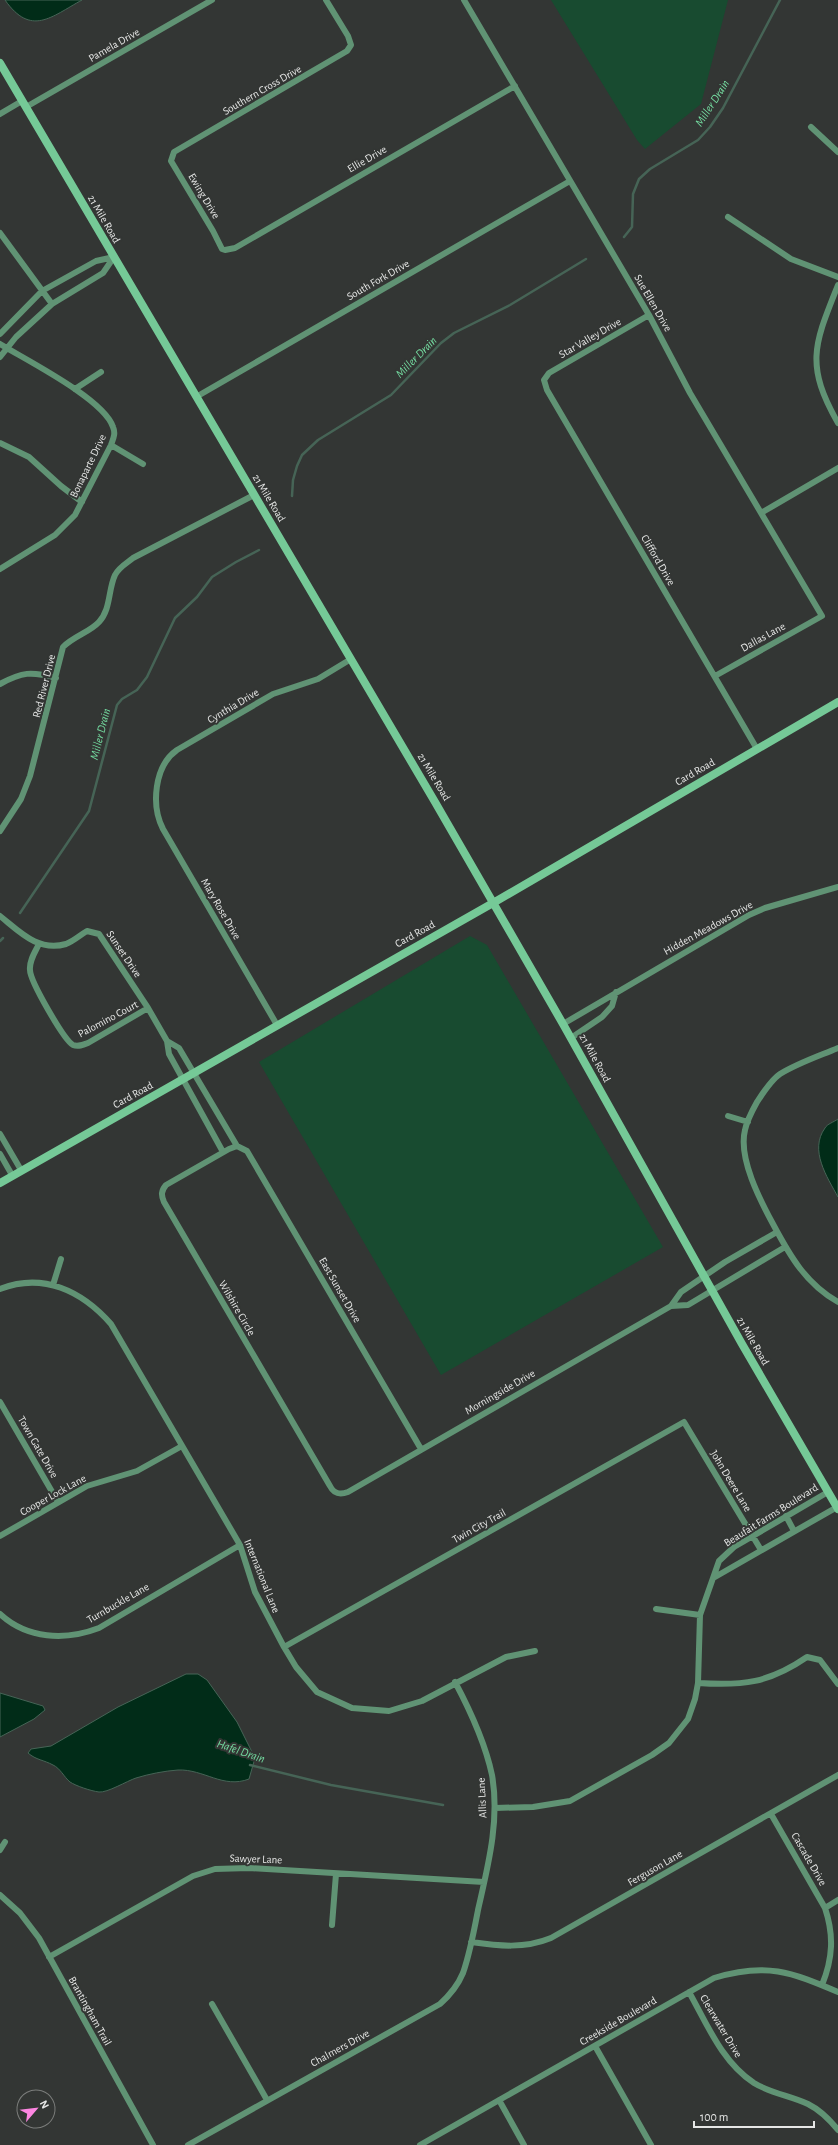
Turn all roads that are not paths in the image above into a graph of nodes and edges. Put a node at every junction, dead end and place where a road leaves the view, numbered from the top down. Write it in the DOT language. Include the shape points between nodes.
graph roads {
  1 [pos="212,0"];
  2 [pos="326,0"];
  3 [pos="464,0"];
  4 [pos="0,63"];
  5 [pos="515,86"];
  6 [pos="24,104"];
  7 [pos="0,114"];
  8 [pos="811,127"];
  9 [pos="180,150"];
  10 [pos="838,152"];
  11 [pos="570,181"];
  12 [pos="728,217"];
  13 [pos="0,233"];
  14 [pos="229,250"];
  15 [pos="114,257"];
  16 [pos="838,277"];
  17 [pos="838,285"];
  18 [pos="42,291"];
  19 [pos="52,304"];
  20 [pos="649,315"];
  21 [pos="0,334"];
  22 [pos="0,344"];
  23 [pos="6,348"];
  24 [pos="0,357"];
  25 [pos="101,372"];
  26 [pos="544,380"];
  27 [pos="75,389"];
  28 [pos="196,397"];
  29 [pos="838,423"];
  30 [pos="0,443"];
  31 [pos="111,445"];
  32 [pos="143,464"];
  33 [pos="838,468"];
  34 [pos="254,495"];
  35 [pos="82,502"];
  36 [pos="761,513"];
  37 [pos="1,567"];
  38 [pos="822,616"];
  39 [pos="351,659"];
  40 [pos="714,676"];
  41 [pos="56,678"];
  42 [pos="0,684"];
  43 [pos="838,702"];
  44 [pos="757,749"];
  45 [pos="156,800"];
  46 [pos="0,831"];
  47 [pos="838,887"];
  48 [pos="493,903"];
  49 [pos="0,916"];
  50 [pos="39,944"];
  51 [pos="616,992"];
  52 [pos="148,1008"];
  53 [pos="563,1024"];
  54 [pos="277,1025"];
  55 [pos="571,1038"];
  56 [pos="167,1041"];
  57 [pos="838,1048"];
  58 [pos="195,1073"];
  59 [pos="183,1080"];
  60 [pos="728,1116"];
  61 [pos="748,1122"];
  62 [pos="0,1134"];
  63 [pos="237,1146"];
  64 [pos="223,1152"];
  65 [pos="0,1154"];
  66 [pos="21,1170"];
  67 [pos="12,1175"];
  68 [pos="0,1182"];
  69 [pos="777,1232"];
  70 [pos="785,1247"];
  71 [pos="61,1259"];
  72 [pos="704,1276"];
  73 [pos="53,1285"];
  74 [pos="0,1289"];
  75 [pos="712,1290"];
  76 [pos="838,1302"];
  77 [pos="671,1306"];
  78 [pos="0,1402"];
  79 [pos="684,1422"];
  80 [pos="182,1446"];
  81 [pos="421,1449"];
  82 [pos="828,1492"];
  83 [pos="339,1494"];
  84 [pos="58,1502"];
  85 [pos="837,1508"];
  86 [pos="786,1516"];
  87 [pos="794,1531"];
  88 [pos="0,1536"];
  89 [pos="753,1536"];
  90 [pos="240,1545"];
  91 [pos="761,1550"];
  92 [pos="715,1578"];
  93 [pos="656,1610"];
  94 [pos="0,1614"];
  95 [pos="700,1615"];
  96 [pos="284,1647"];
  97 [pos="535,1651"];
  98 [pos="455,1682"];
  99 [pos="698,1683"];
  100 [pos="838,1684"];
  101 [pos="838,1775"];
  102 [pos="495,1808"];
  103 [pos="771,1814"];
  104 [pos="5,1842"];
  105 [pos="0,1850"];
  106 [pos="336,1874"];
  107 [pos="484,1882"];
  108 [pos="0,1895"];
  109 [pos="838,1900"];
  110 [pos="825,1908"];
  111 [pos="332,1925"];
  112 [pos="471,1942"];
  113 [pos="49,1957"];
  114 [pos="822,1985"];
  115 [pos="689,1992"];
  116 [pos="838,1992"];
  117 [pos="212,2004"];
  118 [pos="595,2046"];
  119 [pos="267,2100"];
  120 [pos="499,2100"];
  121 [pos="838,2130"];
  122 [pos="153,2145"];
  123 [pos="188,2145"];
  124 [pos="420,2145"];
  125 [pos="524,2145"];
  126 [pos="650,2145"];
  1 -- 6 [label="street, Pamela Drive"];
  2 -- 9 [label="street, Southern Cross Drive" via="348,36 351,45 348,51"];
  3 -- 5 [label="street, Sue Ellen Drive"];
  4 -- 6 [label="street, 21 Mile Road"];
  5 -- 11 [label="street, Sue Ellen Drive"];
  5 -- 14 [label="street, Ellie Drive"];
  6 -- 7 [label="street, Pamela Drive"];
  6 -- 15 [label="street, 21 Mile Road"];
  8 -- 10 [label="street"];
  9 -- 14 [label="street, Ewing Drive" via="174,152 171,161 219,245"];
  11 -- 20 [label="street, Sue Ellen Drive"];
  11 -- 28 [label="street, South Fork Drive"];
  12 -- 16 [label="street" via="791,259"];
  13 -- 18 [label="street"];
  15 -- 18 [label="street" via="96,261"];
  15 -- 19 [label="street" via="103,273"];
  15 -- 28 [label="street, 21 Mile Road"];
  17 -- 29 [label="street" via="819,334 815,363 822,393"];
  18 -- 19 [label="street"];
  18 -- 21 [label="street"];
  19 -- 23 [label="street"];
  20 -- 26 [label="street, Star Valley Drive" via="549,373"];
  20 -- 36 [label="street, Sue Ellen Drive" via="690,393"];
  22 -- 23 [label="street, Bonaparte Drive"];
  23 -- 24 [label="street"];
  23 -- 27 [label="street, Bonaparte Drive"];
  25 -- 27 [label="street"];
  26 -- 40 [label="street, Clifford Drive" via="546,390"];
  27 -- 31 [label="street, Bonaparte Drive" via="109,418 115,434"];
  28 -- 34 [label="street, 21 Mile Road"];
  30 -- 35 [label="street" via="29,457"];
  31 -- 32 [label="street"];
  31 -- 35 [label="street, Bonaparte Drive"];
  33 -- 36 [label="street"];
  34 -- 39 [label="street, 21 Mile Road"];
  34 -- 41 [label="street, Red River Drive" via="133,558 120,568 113,580 105,613 99,623 72,638 64,647"];
  35 -- 37 [label="street, Bonaparte Drive" via="75,515 55,535"];
  36 -- 38 [label="street, Sue Ellen Drive"];
  38 -- 40 [label="street, Dallas Lane"];
  39 -- 45 [label="street, Cynthia Drive" via="318,679 273,694 173,753 163,768"];
  39 -- 48 [label="street, 21 Mile Road"];
  40 -- 44 [label="street, Clifford Drive"];
  41 -- 42 [label="street" via="30,672 14,676"];
  41 -- 46 [label="street, Red River Drive" via="30,776 21,800"];
  43 -- 44 [label="street, Card Road"];
  44 -- 48 [label="street, Card Road"];
  45 -- 54 [label="street, Mary Rose Drive" via="157,817 162,829"];
  47 -- 51 [label="street, Hidden Meadows Drive" via="749,915"];
  48 -- 53 [label="street, 21 Mile Road"];
  48 -- 54 [label="street, Card Road"];
  49 -- 50 [label="street"];
  50 -- 52 [label="street, Sunset Drive" via="66,944 87,930 99,934"];
  50 -- 52 [label="street, Palomino Court" via="30,964 30,976 64,1036 72,1044 80,1046 88,1043"];
  51 -- 53 [label="street, Hidden Meadows Drive"];
  51 -- 55 [label="street" via="612,1006 607,1012"];
  52 -- 56 [label="street, Sunset Drive"];
  53 -- 55 [label="street, 21 Mile Road"];
  54 -- 58 [label="street, Card Road"];
  55 -- 72 [label="street, 21 Mile Road"];
  56 -- 58 [label="street, Sunset Drive" via="179,1048"];
  56 -- 59 [label="street, Sunset Drive" via="169,1054"];
  57 -- 61 [label="street" via="778,1075 762,1093"];
  58 -- 59 [label="street, Card Road"];
  58 -- 63 [label="street, East Sunset Drive"];
  59 -- 64 [label="street"];
  59 -- 66 [label="street, Card Road"];
  60 -- 61 [label="street"];
  61 -- 69 [label="street" via="745,1130 745,1151 750,1173 760,1200"];
  62 -- 66 [label="street"];
  63 -- 64 [label="street"];
  63 -- 81 [label="street, East Sunset Drive" via="244,1148 249,1154"];
  64 -- 83 [label="street, Wilshire Circle" via="166,1185 162,1189 162,1198 333,1492"];
  65 -- 67 [label="street"];
  66 -- 67 [label="street, Card Road"];
  67 -- 68 [label="street, Card Road"];
  69 -- 70 [label="street"];
  69 -- 72 [label="street, Morningside Drive"];
  70 -- 75 [label="street, Morningside Drive"];
  70 -- 76 [label="street" via="807,1279"];
  71 -- 73 [label="street"];
  72 -- 75 [label="street, 21 Mile Road"];
  72 -- 77 [label="street, Morningside Drive" via="677,1295"];
  73 -- 74 [label="street, International Lane" via="36,1282"];
  73 -- 80 [label="street, International Lane" via="67,1289 91,1303 111,1324"];
  75 -- 77 [label="street, Morningside Drive" via="688,1305"];
  75 -- 82 [label="street, 21 Mile Road"];
  77 -- 81 [label="street, Morningside Drive"];
  78 -- 84 [label="street, Town Gate Drive"];
  79 -- 89 [label="street, John Deere Lane"];
  79 -- 96 [label="street, Twin City Trail"];
  80 -- 84 [label="street, Cooper Lock Lane" via="137,1472 86,1486"];
  80 -- 90 [label="street, International Lane"];
  81 -- 83 [label="street, Morningside Drive" via="348,1492"];
  82 -- 85 [label="street, 21 Mile Road"];
  82 -- 86 [label="street, Beaufait Farms Boulevard"];
  84 -- 88 [label="street, Cooper Lock Lane"];
  85 -- 87 [label="street"];
  86 -- 87 [label="street"];
  86 -- 89 [label="street, Beaufait Farms Boulevard"];
  87 -- 91 [label="street"];
  89 -- 91 [label="street, John Deere Lane"];
  89 -- 92 [label="street, Beaufait Farms Boulevard" via="734,1547 719,1561"];
  90 -- 94 [label="street, Turnbuckle Lane" via="98,1628 85,1633 70,1637 34,1633 18,1628"];
  90 -- 96 [label="street, International Lane" via="255,1592"];
  91 -- 92 [label="street"];
  92 -- 95 [label="street, Beaufait Farms Boulevard"];
  93 -- 95 [label="street"];
  95 -- 99 [label="street, Beaufait Farms Boulevard"];
  96 -- 98 [label="street, International Lane" via="296,1667 317,1692 352,1708 389,1711 422,1700"];
  97 -- 98 [label="street, International Lane" via="506,1657"];
  98 -- 102 [label="street, Allis Lane" via="474,1718 484,1746 492,1776"];
  99 -- 100 [label="street" via="746,1684 776,1675 807,1657 820,1660"];
  99 -- 102 [label="street, Beaufait Farms Boulevard" via="688,1719 669,1743 652,1755 570,1801 533,1807"];
  101 -- 103 [label="street, Ferguson Lane"];
  102 -- 107 [label="street, Allis Lane"];
  103 -- 110 [label="street, Cascade Drive"];
  103 -- 112 [label="street, Ferguson Lane" via="550,1938 520,1946"];
  104 -- 105 [label="street"];
  106 -- 107 [label="street, Sawyer Lane"];
  106 -- 111 [label="street"];
  106 -- 113 [label="street, Sawyer Lane" via="229,1868 203,1871"];
  107 -- 112 [label="street, Allis Lane"];
  108 -- 113 [label="street, Brantingham Trail" via="29,1924"];
  109 -- 110 [label="street"];
  110 -- 114 [label="street, Cascade Drive" via="832,1944 829,1967"];
  112 -- 119 [label="street, Chalmers Drive" via="463,1973 452,1994 440,2004"];
  113 -- 122 [label="street, Brantingham Trail"];
  114 -- 115 [label="street, Creekside Boulevard" via="786,1972 758,1969 736,1971 714,1978"];
  114 -- 116 [label="street, Creekside Boulevard"];
  115 -- 118 [label="street, Creekside Boulevard"];
  115 -- 121 [label="street, Clearwater Drive" via="726,2056 740,2072 755,2084 810,2105"];
  117 -- 119 [label="street"];
  118 -- 120 [label="street, Creekside Boulevard"];
  118 -- 126 [label="street"];
  119 -- 123 [label="street, Chalmers Drive"];
  120 -- 124 [label="street, Creekside Boulevard"];
  120 -- 125 [label="street"];
}
